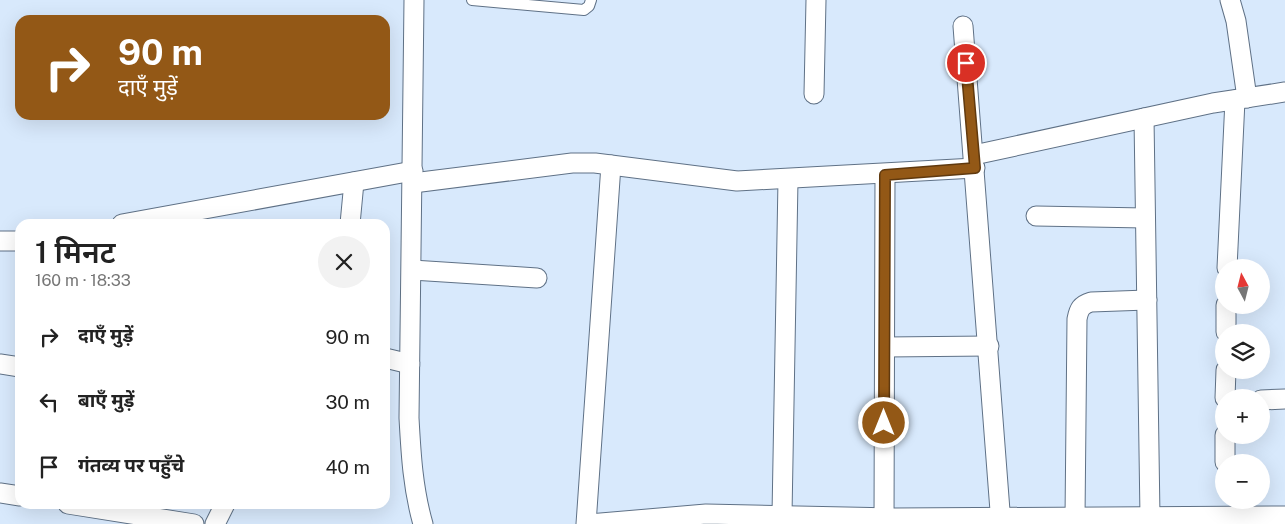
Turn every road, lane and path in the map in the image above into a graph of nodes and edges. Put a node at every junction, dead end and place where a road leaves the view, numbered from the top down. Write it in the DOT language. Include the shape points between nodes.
graph roads {
  1 [pos="414,0"];
  2 [pos="472,0"];
  3 [pos="591,0"];
  4 [pos="816,0"];
  5 [pos="1230,0"];
  6 [pos="963,26"];
  7 [pos="1285,92"];
  8 [pos="814,94"];
  9 [pos="1241,99"];
  10 [pos="1144,118"];
  11 [pos="975,162"];
  12 [pos="611,165"];
  13 [pos="885,175"];
  14 [pos="413,177"];
  15 [pos="788,180"];
  16 [pos="354,182"];
  17 [pos="1036,216"];
  18 [pos="1145,218"];
  19 [pos="150,219"];
  20 [pos="350,219"];
  21 [pos="15,241"];
  22 [pos="0,242"];
  23 [pos="1228,259"];
  24 [pos="412,270"];
  25 [pos="538,278"];
  26 [pos="1147,300"];
  27 [pos="989,346"];
  28 [pos="885,347"];
  29 [pos="390,359"];
  30 [pos="0,364"];
  31 [pos="410,364"];
  32 [pos="15,366"];
  33 [pos="1285,399"];
  34 [pos="1270,400"];
  35 [pos="0,493"];
  36 [pos="15,495"];
  37 [pos="106,509"];
  38 [pos="222,509"];
  39 [pos="1218,509"];
  40 [pos="1233,509"];
  41 [pos="782,515"];
  42 [pos="1285,516"];
  43 [pos="1150,517"];
  44 [pos="1075,518"];
  45 [pos="884,521"];
  46 [pos="1001,521"];
  47 [pos="194,524"];
  48 [pos="215,524"];
  49 [pos="424,524"];
  50 [pos="588,524"];
  1 -- 14 [label="street"];
  2 -- 3 [label="lane" via="584,10"];
  4 -- 8 [label="street"];
  5 -- 9 [label="street" via="1236,21"];
  6 -- 11 [label="street"];
  7 -- 9 [label="street"];
  9 -- 10 [label="street"];
  9 -- 23 [label="street"];
  10 -- 11 [label="street"];
  10 -- 18 [label="street"];
  11 -- 13 [label="street"];
  11 -- 27 [label="street"];
  12 -- 14 [label="street" via="572,163"];
  12 -- 15 [label="street" via="737,182"];
  12 -- 50 [label="street"];
  13 -- 15 [label="street"];
  13 -- 28 [label="street"];
  14 -- 16 [label="street"];
  14 -- 24 [label="street"];
  15 -- 41 [label="street"];
  16 -- 19 [label="street"];
  16 -- 20 [label="street"];
  17 -- 18 [label="street"];
  18 -- 26 [label="street"];
  21 -- 22 [label="street"];
  24 -- 25 [label="street"];
  24 -- 31 [label="street"];
  26 -- 43 [label="street"];
  26 -- 44 [label="street" via="1091,302 1079,310"];
  27 -- 28 [label="street"];
  27 -- 46 [label="street"];
  28 -- 45 [label="street"];
  29 -- 31 [label="street"];
  30 -- 32 [label="street"];
  31 -- 49 [label="street" via="412,472"];
  33 -- 34 [label="street"];
  35 -- 36 [label="street"];
  37 -- 47 [label="street"];
  38 -- 48 [label="street"];
  39 -- 43 [label="street"];
  40 -- 42 [label="street"];
  41 -- 45 [label="street"];
  41 -- 50 [label="street" via="706,514"];
  43 -- 44 [label="street"];
  44 -- 46 [label="street"];
  45 -- 46 [label="street"];
}
